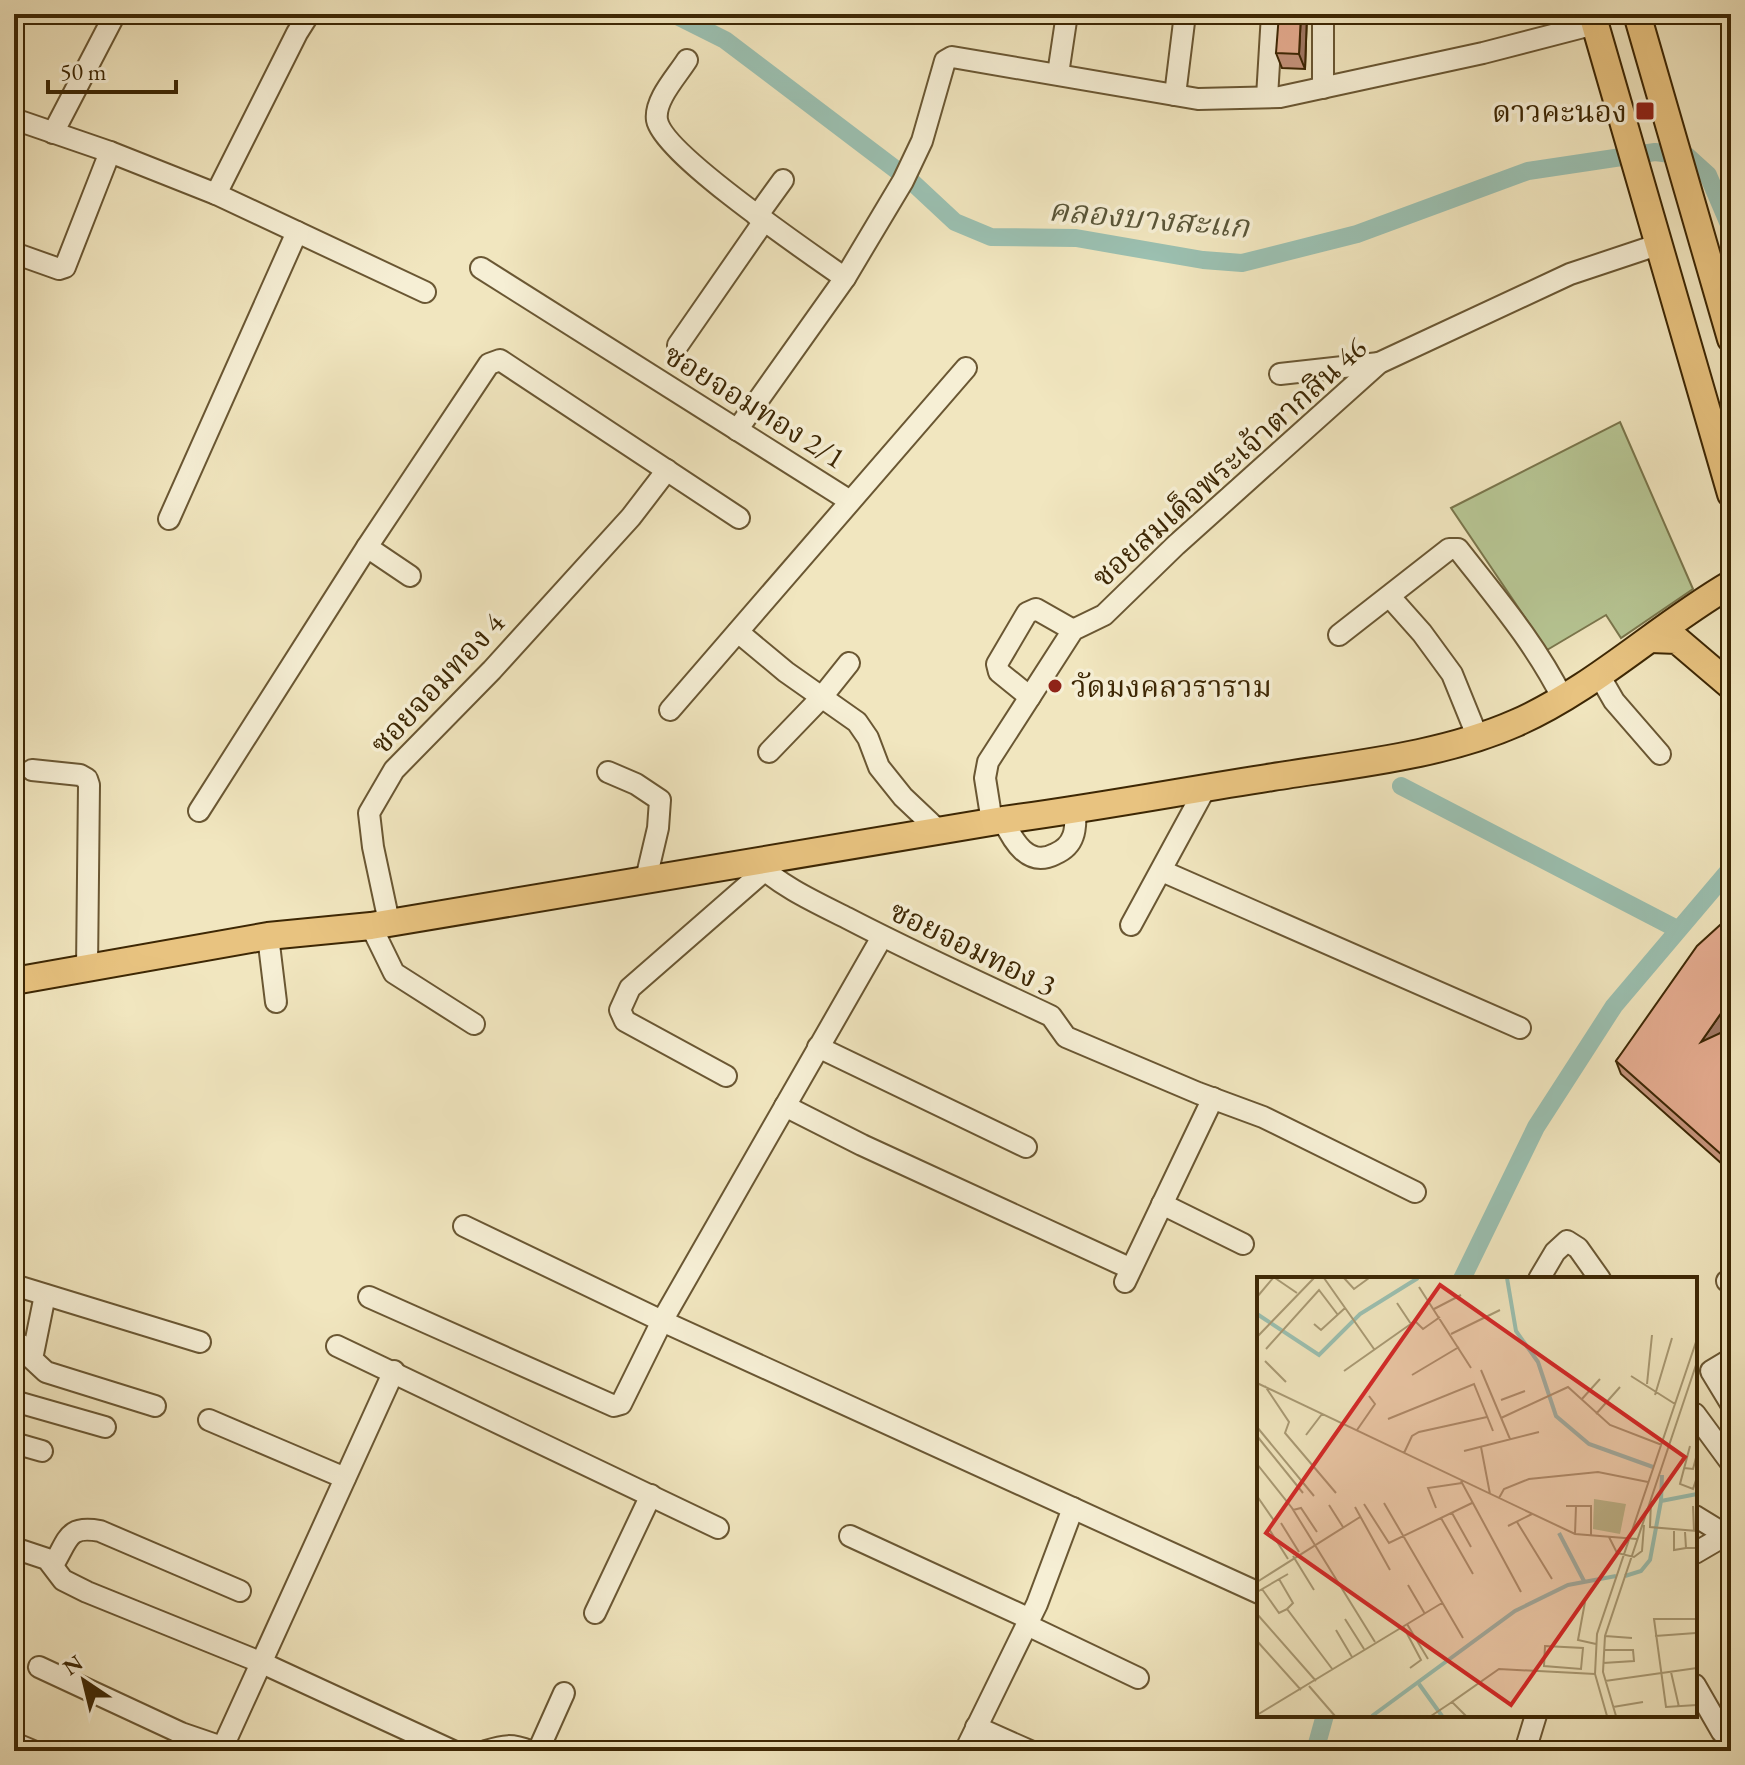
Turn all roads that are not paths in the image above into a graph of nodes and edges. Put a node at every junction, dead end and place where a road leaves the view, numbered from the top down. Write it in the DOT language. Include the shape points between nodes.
graph roads {
  1 [pos="115,14"];
  2 [pos="309,14"];
  3 [pos="1067,14"];
  4 [pos="1185,14"];
  5 [pos="1272,14"];
  6 [pos="1323,14"];
  7 [pos="1637,14"];
  8 [pos="1594,19"];
  9 [pos="687,60"];
  10 [pos="1058,74"];
  11 [pos="1323,88"];
  12 [pos="1175,95"];
  13 [pos="1267,97"];
  14 [pos="14,119"];
  15 [pos="53,133"];
  16 [pos="110,152"];
  17 [pos="783,180"];
  18 [pos="216,194"];
  19 [pos="760,218"];
  20 [pos="297,232"];
  21 [pos="1660,244"];
  22 [pos="14,253"];
  23 [pos="481,268"];
  24 [pos="845,278"];
  25 [pos="425,292"];
  26 [pos="1730,330"];
  27 [pos="678,345"];
  28 [pos="1379,363"];
  29 [pos="966,368"];
  30 [pos="1280,374"];
  31 [pos="737,430"];
  32 [pos="667,470"];
  33 [pos="1731,494"];
  34 [pos="850,501"];
  35 [pos="739,518"];
  36 [pos="169,519"];
  37 [pos="367,547"];
  38 [pos="410,576"];
  39 [pos="1731,584"];
  40 [pos="1390,597"];
  41 [pos="1073,630"];
  42 [pos="738,632"];
  43 [pos="1339,635"];
  44 [pos="1651,639"];
  45 [pos="849,663"];
  46 [pos="1599,675"];
  47 [pos="1731,686"];
  48 [pos="1030,697"];
  49 [pos="821,698"];
  50 [pos="1563,699"];
  51 [pos="670,710"];
  52 [pos="1478,738"];
  53 [pos="769,752"];
  54 [pos="1660,754"];
  55 [pos="32,770"];
  56 [pos="608,772"];
  57 [pos="1206,787"];
  58 [pos="1076,810"];
  59 [pos="199,811"];
  60 [pos="998,821"];
  61 [pos="940,832"];
  62 [pos="759,866"];
  63 [pos="1162,871"];
  64 [pos="646,879"];
  65 [pos="380,924"];
  66 [pos="1131,925"];
  67 [pos="268,936"];
  68 [pos="882,937"];
  69 [pos="87,968"];
  70 [pos="14,981"];
  71 [pos="276,1002"];
  72 [pos="474,1024"];
  73 [pos="1520,1028"];
  74 [pos="818,1047"];
  75 [pos="726,1076"];
  76 [pos="1213,1098"];
  77 [pos="785,1106"];
  78 [pos="1026,1147"];
  79 [pos="1415,1192"];
  80 [pos="1162,1204"];
  81 [pos="464,1226"];
  82 [pos="1243,1244"];
  83 [pos="1540,1277"];
  84 [pos="1599,1277"];
  85 [pos="14,1285"];
  86 [pos="45,1295"];
  87 [pos="369,1297"];
  88 [pos="662,1321"];
  89 [pos="200,1342"];
  90 [pos="337,1346"];
  91 [pos="1731,1359"];
  92 [pos="394,1371"];
  93 [pos="14,1401"];
  94 [pos="1731,1404"];
  95 [pos="155,1406"];
  96 [pos="1697,1417"];
  97 [pos="209,1420"];
  98 [pos="105,1427"];
  99 [pos="14,1443"];
  100 [pos="42,1451"];
  101 [pos="1731,1463"];
  102 [pos="345,1478"];
  103 [pos="651,1495"];
  104 [pos="1073,1508"];
  105 [pos="1697,1517"];
  106 [pos="718,1528"];
  107 [pos="1728,1533"];
  108 [pos="850,1536"];
  109 [pos="14,1548"];
  110 [pos="1697,1552"];
  111 [pos="53,1565"];
  112 [pos="240,1591"];
  113 [pos="1257,1592"];
  114 [pos="595,1613"];
  115 [pos="1028,1622"];
  116 [pos="260,1662"];
  117 [pos="39,1667"];
  118 [pos="1138,1678"];
  119 [pos="1697,1688"];
  120 [pos="564,1693"];
  121 [pos="1535,1717"];
  122 [pos="976,1727"];
  123 [pos="1722,1732"];
  124 [pos="14,1743"];
  125 [pos="221,1749"];
  126 [pos="33,1751"];
  127 [pos="453,1751"];
  128 [pos="486,1751"];
  129 [pos="530,1751"];
  130 [pos="538,1751"];
  131 [pos="966,1751"];
  132 [pos="1030,1751"];
  133 [pos="1525,1751"];
  1 -- 15 [label="street"];
  2 -- 18 [label="street"];
  3 -- 10 [label="street"];
  4 -- 12 [label="street"];
  5 -- 13 [label="street"];
  6 -- 11 [label="street"];
  7 -- 26 [label="main road"];
  8 -- 11 [label="street" via="1483,53"];
  8 -- 21 [label="main road"];
  9 -- 19 [label="street" via="660,102 657,119 663,133"];
  10 -- 12 [label="street"];
  10 -- 24 [label="street" via="958,57 945,61 913,162"];
  11 -- 13 [label="street"];
  12 -- 13 [label="street"];
  14 -- 15 [label="street"];
  15 -- 16 [label="street"];
  16 -- 18 [label="street"];
  16 -- 22 [label="street" via="65,267"];
  17 -- 19 [label="street"];
  18 -- 20 [label="street"];
  19 -- 24 [label="street"];
  19 -- 27 [label="street"];
  20 -- 25 [label="street"];
  20 -- 36 [label="street"];
  21 -- 28 [label="street, ซอยสมเด็จพระเจ้าตากสิน 46" via="1570,274"];
  21 -- 33 [label="main road"];
  23 -- 31 [label="street, ซอยจอมทอง 2/1"];
  24 -- 31 [label="street"];
  28 -- 30 [label="street"];
  28 -- 41 [label="street, ซอยสมเด็จพระเจ้าตากสิน 46" via="1104,615"];
  29 -- 34 [label="street"];
  31 -- 34 [label="street, ซอยจอมทอง 2/1"];
  32 -- 35 [label="street"];
  32 -- 37 [label="street" via="494,360"];
  32 -- 65 [label="street, ซอยจอมทอง 4" via="492,670 394,770 369,813"];
  34 -- 42 [label="street, ซอยจอมทอง 2/1"];
  37 -- 38 [label="street"];
  37 -- 59 [label="street"];
  39 -- 44 [label="main road"];
  40 -- 43 [label="street"];
  40 -- 50 [label="street" via="1449,549 1458,549 1527,635"];
  40 -- 52 [label="street" via="1452,674"];
  41 -- 48 [label="street"];
  41 -- 48 [label="street" via="1036,609 1027,613 997,664 999,672"];
  42 -- 49 [label="street"];
  42 -- 51 [label="street, ซอยจอมทอง 2/1"];
  44 -- 46 [label="main road"];
  44 -- 47 [label="main road" via="1677,640"];
  45 -- 49 [label="street"];
  46 -- 50 [label="main road"];
  46 -- 54 [label="street" via="1614,701"];
  48 -- 60 [label="street" via="988,762 985,778"];
  49 -- 53 [label="street"];
  49 -- 61 [label="street" via="857,722 879,767"];
  50 -- 52 [label="main road"];
  52 -- 57 [label="main road"];
  55 -- 69 [label="street" via="80,775 89,785"];
  56 -- 64 [label="street" via="660,800"];
  57 -- 58 [label="main road"];
  57 -- 63 [label="street"];
  58 -- 60 [label="main road"];
  58 -- 60 [label="street" via="1073,839 1046,858 1024,853"];
  60 -- 61 [label="main road"];
  61 -- 62 [label="main road"];
  62 -- 64 [label="main road"];
  62 -- 68 [label="street, ซอยจอมทอง 3"];
  62 -- 75 [label="street" via="630,988 620,1010 625,1021"];
  63 -- 66 [label="street"];
  63 -- 73 [label="street"];
  64 -- 65 [label="main road"];
  65 -- 67 [label="main road"];
  65 -- 72 [label="street, ซอยจอมทอง 4" via="394,973"];
  67 -- 69 [label="main road"];
  67 -- 71 [label="street"];
  68 -- 74 [label="street"];
  68 -- 76 [label="street, ซอยจอมทอง 3" via="1051,1016 1066,1037"];
  69 -- 70 [label="main road"];
  74 -- 77 [label="street"];
  74 -- 78 [label="street"];
  76 -- 79 [label="street, ซอยจอมทอง 3"];
  76 -- 80 [label="street"];
  77 -- 80 [label="street" via="1125,1274"];
  77 -- 88 [label="street"];
  80 -- 82 [label="street"];
  81 -- 88 [label="street"];
  83 -- 84 [label="street" via="1567,1241"];
  85 -- 86 [label="street"];
  86 -- 89 [label="street"];
  86 -- 95 [label="street" via="32,1359 36,1365"];
  87 -- 88 [label="street" via="614,1406 621,1404"];
  88 -- 104 [label="street"];
  90 -- 92 [label="street"];
  91 -- 94 [label="street" via="1711,1371"];
  92 -- 102 [label="street"];
  92 -- 103 [label="street"];
  93 -- 98 [label="street"];
  96 -- 101 [label="street"];
  97 -- 102 [label="street"];
  99 -- 100 [label="street"];
  102 -- 116 [label="street"];
  103 -- 106 [label="street"];
  103 -- 114 [label="street"];
  104 -- 113 [label="street"];
  104 -- 115 [label="street"];
  105 -- 107 [label="street"];
  107 -- 110 [label="street"];
  108 -- 115 [label="street"];
  109 -- 111 [label="street"];
  111 -- 112 [label="street" via="71,1535 84,1528"];
  111 -- 116 [label="street" via="63,1580 87,1592"];
  115 -- 118 [label="street"];
  115 -- 122 [label="street"];
  116 -- 125 [label="street"];
  116 -- 127 [label="street"];
  117 -- 125 [label="street"];
  119 -- 123 [label="street"];
  120 -- 130 [label="street"];
  121 -- 133 [label="street"];
  122 -- 131 [label="street"];
  122 -- 132 [label="street"];
  124 -- 126 [label="street"];
  128 -- 129 [label="street" via="514,1744"];
}
